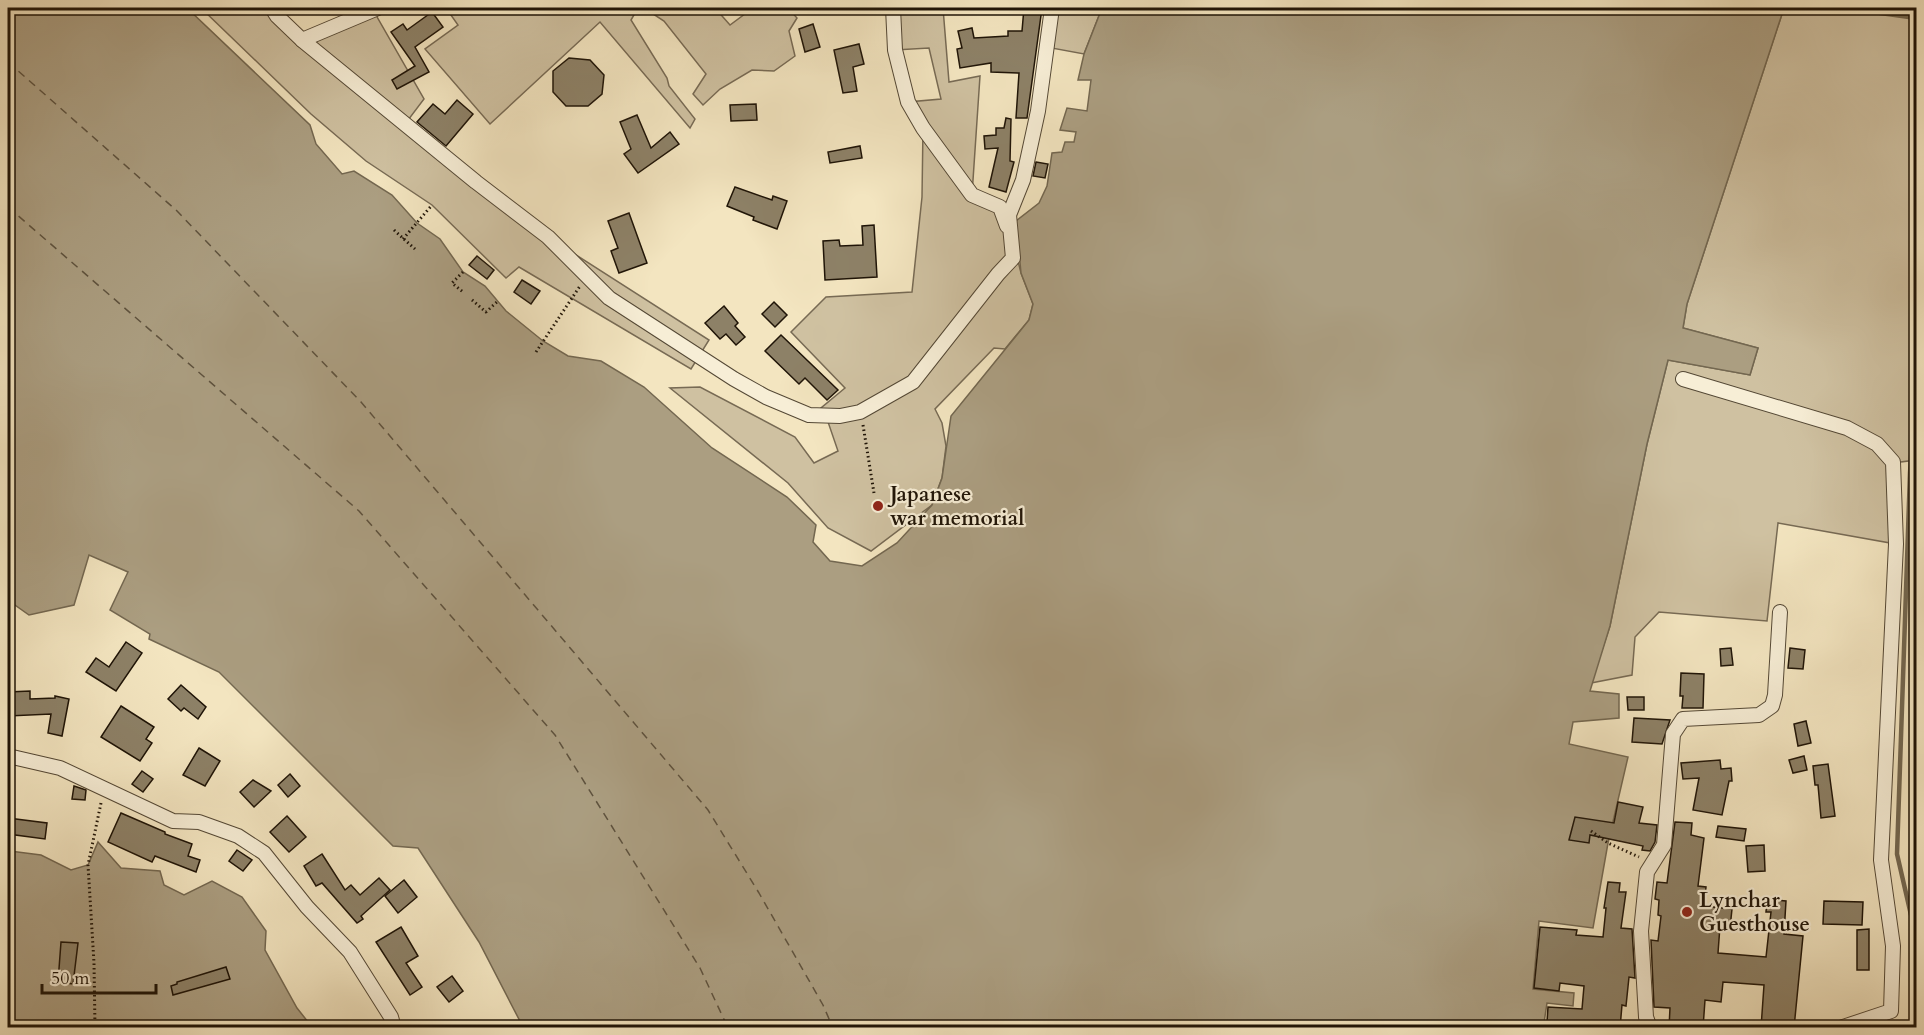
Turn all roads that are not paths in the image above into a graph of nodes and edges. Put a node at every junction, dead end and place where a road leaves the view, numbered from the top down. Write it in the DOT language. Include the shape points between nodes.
graph roads {
  1 [pos="272,8"];
  2 [pos="378,8"];
  3 [pos="893,8"];
  4 [pos="1052,8"];
  5 [pos="303,40"];
  6 [pos="1012,237"];
  7 [pos="1683,379"];
  8 [pos="1780,612"];
  9 [pos="8,756"];
  10 [pos="394,1028"];
  11 [pos="1650,1028"];
  12 [pos="1840,1028"];
  1 -- 5 [label="street"];
  2 -- 5 [label="street"];
  3 -- 6 [label="street" via="895,50 908,102 972,195 1000,207"];
  4 -- 6 [label="street" via="1038,111 1023,180 1009,215"];
  5 -- 6 [label="street" via="548,237 609,298 734,380 809,415 861,412 914,382 1013,258"];
  7 -- 12 [label="street" via="1847,428 1877,444 1893,462 1896,544 1881,860 1893,946 1891,1011"];
  8 -- 11 [label="street" via="1772,706 1759,715 1683,719 1673,734 1664,845 1647,872 1641,931"];
  9 -- 10 [label="street" via="60,768 173,821 199,822 238,836 264,853 307,908 350,952"];
}
